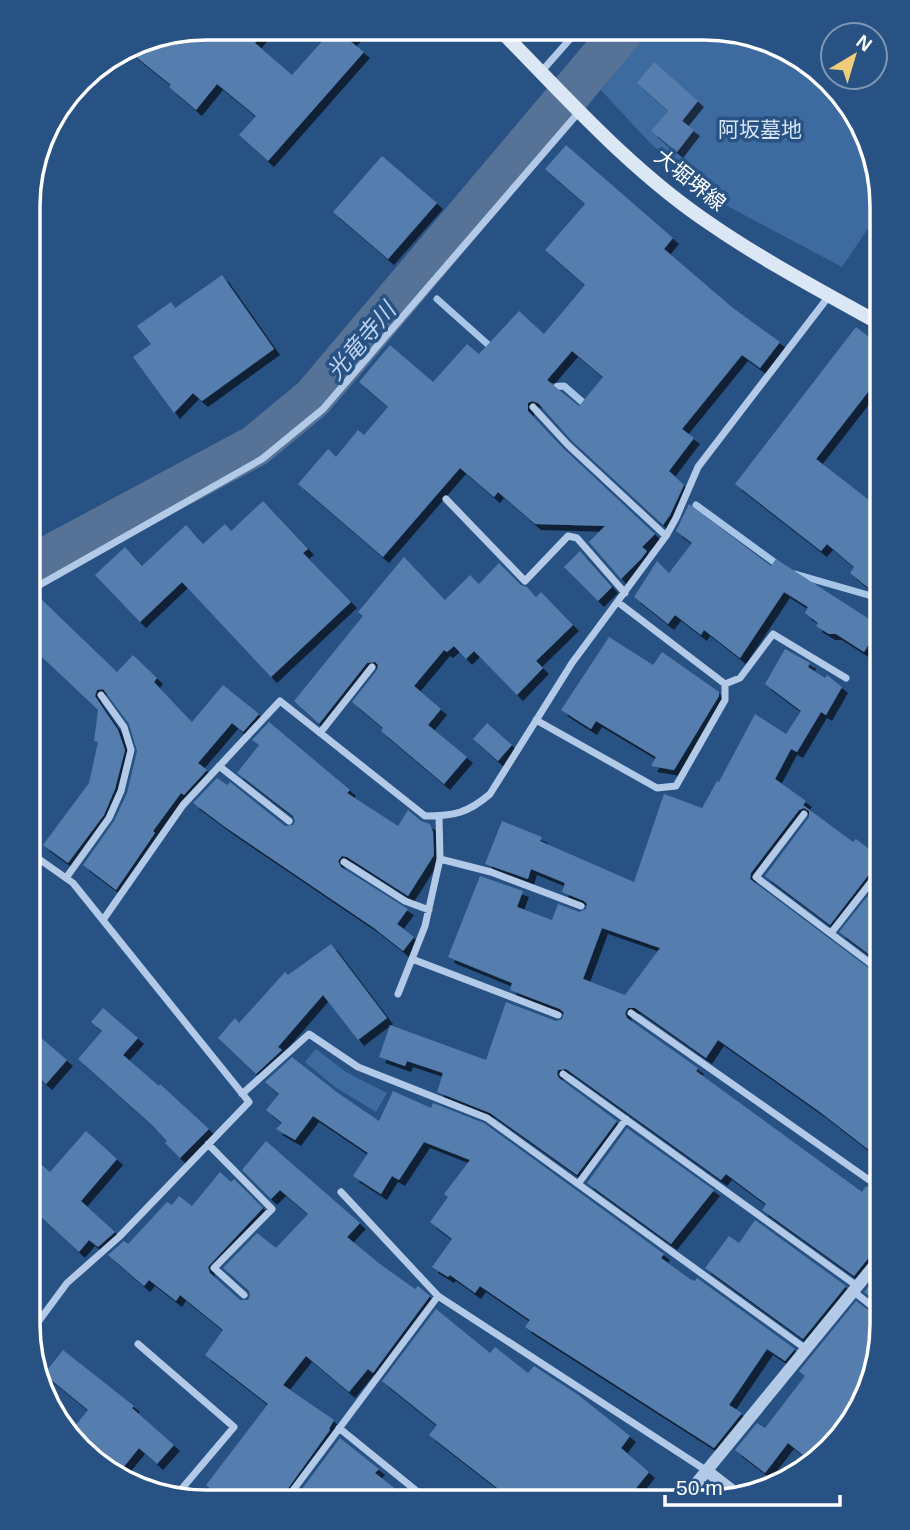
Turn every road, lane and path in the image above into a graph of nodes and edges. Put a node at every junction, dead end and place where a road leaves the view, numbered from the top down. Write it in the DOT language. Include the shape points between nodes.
graph roads {
  1 [pos="510,40"];
  2 [pos="569,40"];
  3 [pos="541,72"];
  4 [pos="577,108"];
  5 [pos="830,296"];
  6 [pos="870,318"];
  7 [pos="533,407"];
  8 [pos="446,499"];
  9 [pos="666,536"];
  10 [pos="40,585"];
  11 [pos="625,593"];
  12 [pos="619,603"];
  13 [pos="372,667"];
  14 [pos="846,678"];
  15 [pos="725,684"];
  16 [pos="101,695"];
  17 [pos="536,720"];
  18 [pos="320,733"];
  19 [pos="219,766"];
  20 [pos="804,814"];
  21 [pos="439,816"];
  22 [pos="289,821"];
  23 [pos="440,859"];
  24 [pos="40,860"];
  25 [pos="344,862"];
  26 [pos="66,878"];
  27 [pos="869,884"];
  28 [pos="581,906"];
  29 [pos="429,910"];
  30 [pos="103,920"];
  31 [pos="831,933"];
  32 [pos="412,960"];
  33 [pos="869,962"];
  34 [pos="398,993"];
  35 [pos="631,1013"];
  36 [pos="558,1015"];
  37 [pos="563,1074"];
  38 [pos="242,1094"];
  39 [pos="626,1119"];
  40 [pos="208,1144"];
  41 [pos="869,1180"];
  42 [pos="578,1184"];
  43 [pos="341,1192"];
  44 [pos="869,1271"];
  45 [pos="855,1288"];
  46 [pos="244,1295"];
  47 [pos="438,1296"];
  48 [pos="869,1302"];
  49 [pos="40,1319"];
  50 [pos="138,1344"];
  51 [pos="806,1349"];
  52 [pos="339,1428"];
  53 [pos="707,1471"];
  54 [pos="183,1488"];
  55 [pos="729,1488"];
  56 [pos="293,1490"];
  57 [pos="415,1490"];
  58 [pos="691,1490"];
  1 -- 3 [label="main road, 大堀堺線"];
  2 -- 3 [label="street"];
  3 -- 4 [label="main road, 大堀堺線"];
  4 -- 5 [label="main road, 大堀堺線" via="657,183 710,224"];
  4 -- 10 [label="street" via="323,409 262,458"];
  5 -- 6 [label="main road, 大堀堺線"];
  5 -- 9 [label="street" via="698,467"];
  7 -- 9 [label="street"];
  8 -- 11 [label="street" via="525,581 568,536 578,538"];
  9 -- 11 [label="street"];
  11 -- 12 [label="street"];
  12 -- 15 [label="street"];
  12 -- 17 [label="street" via="572,663"];
  13 -- 18 [label="street"];
  14 -- 15 [label="street" via="773,634 740,678"];
  15 -- 17 [label="street" via="725,700 676,786 657,788"];
  16 -- 26 [label="street" via="124,727 131,750 109,818"];
  17 -- 21 [label="street" via="490,794 473,809"];
  18 -- 19 [label="street" via="280,701"];
  18 -- 21 [label="street" via="425,816"];
  19 -- 22 [label="street"];
  19 -- 30 [label="street" via="183,805"];
  20 -- 31 [label="street" via="756,877"];
  21 -- 23 [label="street"];
  23 -- 28 [label="street" via="491,872"];
  23 -- 29 [label="street"];
  24 -- 26 [label="street"];
  25 -- 29 [label="street" via="405,901"];
  26 -- 30 [label="street"];
  27 -- 31 [label="street"];
  29 -- 32 [label="street"];
  30 -- 38 [label="street"];
  31 -- 33 [label="street"];
  32 -- 34 [label="street"];
  32 -- 36 [label="street"];
  35 -- 41 [label="street"];
  37 -- 39 [label="street"];
  38 -- 40 [label="street" via="248,1102"];
  38 -- 42 [label="street" via="309,1034 358,1067 487,1118"];
  39 -- 42 [label="street"];
  39 -- 45 [label="street"];
  40 -- 46 [label="street" via="272,1209 214,1268"];
  40 -- 49 [label="street" via="119,1237 67,1283"];
  42 -- 51 [label="street"];
  43 -- 47 [label="street"];
  44 -- 45 [label="street"];
  45 -- 48 [label="street"];
  45 -- 51 [label="street"];
  47 -- 52 [label="street"];
  47 -- 53 [label="street"];
  50 -- 54 [label="street" via="234,1427"];
  51 -- 53 [label="street"];
  52 -- 56 [label="street"];
  52 -- 57 [label="street"];
  53 -- 55 [label="street"];
  53 -- 58 [label="street"];
}
